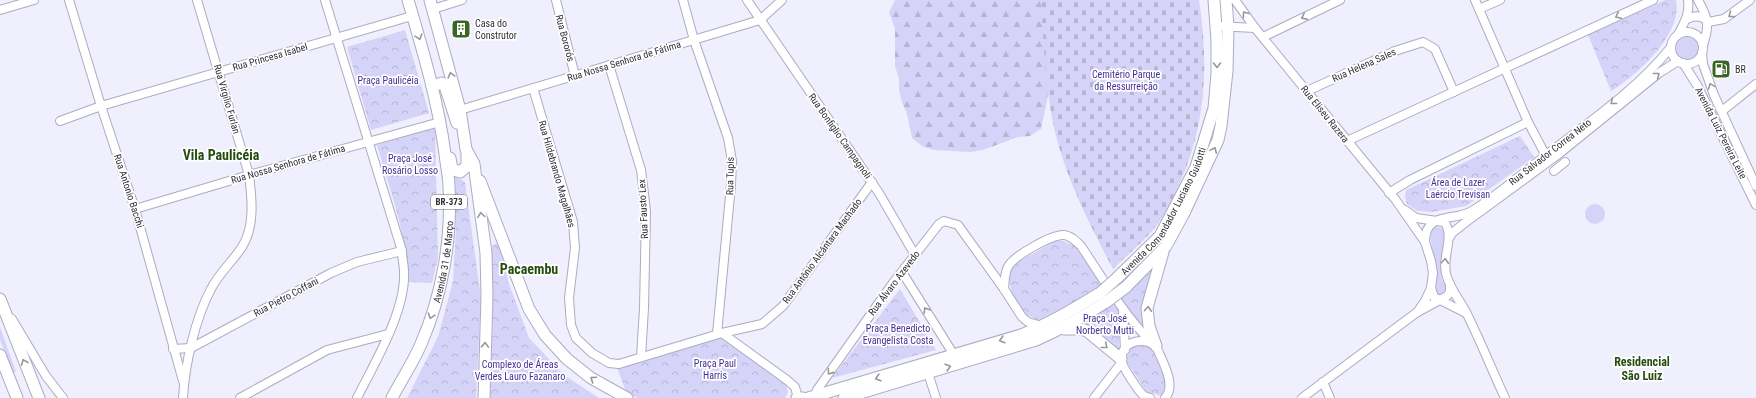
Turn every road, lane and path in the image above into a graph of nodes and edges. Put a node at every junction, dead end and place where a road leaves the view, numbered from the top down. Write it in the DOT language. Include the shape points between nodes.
graph roads {
  1 [pos="34,0"];
  2 [pos="69,0"];
  3 [pos="197,0"];
  4 [pos="325,0"];
  5 [pos="408,0"];
  6 [pos="462,0"];
  7 [pos="556,0"];
  8 [pos="683,0"];
  9 [pos="747,0"];
  10 [pos="782,0"];
  11 [pos="1214,0"];
  12 [pos="1226,0"];
  13 [pos="1235,0"];
  14 [pos="1340,0"];
  15 [pos="1474,0"];
  16 [pos="1500,0"];
  17 [pos="1653,0"];
  18 [pos="1688,0"];
  19 [pos="1698,0"];
  20 [pos="1750,0"];
  21 [pos="431,4"];
  22 [pos="1479,9"];
  23 [pos="0,10"];
  24 [pos="412,16"];
  25 [pos="1687,19"];
  26 [pos="760,20"];
  27 [pos="1708,22"];
  28 [pos="1216,26"];
  29 [pos="1228,26"];
  30 [pos="1256,28"];
  31 [pos="1678,35"];
  32 [pos="336,37"];
  33 [pos="1263,37"];
  34 [pos="694,40"];
  35 [pos="1672,47"];
  36 [pos="1703,49"];
  37 [pos="1681,62"];
  38 [pos="610,65"];
  39 [pos="1504,68"];
  40 [pos="219,72"];
  41 [pos="575,76"];
  42 [pos="1756,84"];
  43 [pos="432,86"];
  44 [pos="533,88"];
  45 [pos="1307,91"];
  46 [pos="1454,92"];
  47 [pos="100,106"];
  48 [pos="460,110"];
  49 [pos="1722,111"];
  50 [pos="60,121"];
  51 [pos="440,122"];
  52 [pos="1528,122"];
  53 [pos="1347,141"];
  54 [pos="368,142"];
  55 [pos="465,143"];
  56 [pos="1546,156"];
  57 [pos="1565,162"];
  58 [pos="474,164"];
  59 [pos="1539,165"];
  60 [pos="1554,172"];
  61 [pos="249,175"];
  62 [pos="1753,181"];
  63 [pos="872,182"];
  64 [pos="1389,193"];
  65 [pos="1395,199"];
  66 [pos="1756,205"];
  67 [pos="135,209"];
  68 [pos="1435,220"];
  69 [pos="1450,237"];
  70 [pos="1425,242"];
  71 [pos="1166,246"];
  72 [pos="402,251"];
  73 [pos="915,255"];
  74 [pos="902,272"];
  75 [pos="1450,284"];
  76 [pos="1431,288"];
  77 [pos="1004,289"];
  78 [pos="1103,297"];
  79 [pos="0,299"];
  80 [pos="1442,300"];
  81 [pos="1122,308"];
  82 [pos="1416,313"];
  83 [pos="1466,313"];
  84 [pos="1022,317"];
  85 [pos="1043,326"];
  86 [pos="1062,329"];
  87 [pos="388,334"];
  88 [pos="720,334"];
  89 [pos="1021,335"];
  90 [pos="1154,345"];
  91 [pos="191,348"];
  92 [pos="173,349"];
  93 [pos="0,355"];
  94 [pos="954,355"];
  95 [pos="641,357"];
  96 [pos="1123,357"];
  97 [pos="609,363"];
  98 [pos="928,373"];
  99 [pos="1128,373"];
  100 [pos="1108,380"];
  101 [pos="1323,382"];
  102 [pos="184,384"];
  103 [pos="1171,385"];
  104 [pos="812,397"];
  105 [pos="1147,397"];
  106 [pos="17,398"];
  107 [pos="39,398"];
  108 [pos="63,398"];
  109 [pos="183,398"];
  110 [pos="240,398"];
  111 [pos="357,398"];
  112 [pos="392,398"];
  113 [pos="484,398"];
  114 [pos="627,398"];
  115 [pos="797,398"];
  116 [pos="803,398"];
  117 [pos="844,398"];
  118 [pos="936,398"];
  119 [pos="1094,398"];
  120 [pos="1165,398"];
  121 [pos="1175,398"];
  122 [pos="1302,398"];
  123 [pos="1330,398"];
  124 [pos="1505,398"];
  1 -- 23 [label="street"];
  2 -- 47 [label="street, Rua Antonio Bacchi"];
  3 -- 40 [label="street, Rua Virgílio Furlan"];
  4 -- 32 [label="street"];
  5 -- 24 [label="main road, Avenida 31 de Março / BR-373"];
  6 -- 21 [label="street"];
  7 -- 41 [label="street, Rua Bororós"];
  8 -- 34 [label="street, Rua Tupis"];
  9 -- 26 [label="street, Rua Bonfiglio Campagnoli"];
  10 -- 26 [label="street, Rua Nossa Senhora de Fátima"];
  11 -- 28 [label="main road, Avenida Comendador Luciano Guidotti"];
  12 -- 29 [label="main road, Avenida Comendador Luciano Guidotti"];
  30 -- 13 [label="street, Rua Eliseu Razera, one-way"];
  14 -- 33 [label="street, one-way"];
  15 -- 22 [label="street"];
  16 -- 22 [label="street"];
  17 -- 39 [label="street, one-way"];
  18 -- 25 [label="street"];
  19 -- 27 [label="street"];
  20 -- 27 [label="street, one-way" via="1724,19"];
  48 -- 21 [label="main road, BR-373, one-way"];
  22 -- 39 [label="street"];
  24 -- 32 [label="street, Rua Princesa Isabel"];
  24 -- 43 [label="main road, Avenida 31 de Março / BR-373, one-way"];
  25 -- 27 [label="street" via="1699,16"];
  25 -- 31 [label="street"];
  26 -- 34 [label="street, Rua Nossa Senhora de Fátima"];
  26 -- 63 [label="street, Rua Bonfiglio Campagnoli"];
  27 -- 36 [label="street"];
  28 -- 29 [label="street"];
  28 -- 78 [label="main road, Avenida Comendador Luciano Guidotti, one-way, bridge" via="1217,74 1214,108 1196,167 1160,236 1117,278"];
  29 -- 30 [label="street"];
  71 -- 29 [label="main road, Avenida Comendador Luciano Guidotti, one-way" via="1218,140 1225,98"];
  30 -- 33 [label="street, Rua Eliseu Razera"];
  31 -- 35 [label="street"];
  31 -- 36 [label="street" via="1693,33"];
  32 -- 40 [label="street, Rua Princesa Isabel"];
  32 -- 54 [label="street"];
  33 -- 45 [label="street, Rua Eliseu Razera"];
  34 -- 38 [label="street, Rua Nossa Senhora de Fátima"];
  34 -- 88 [label="street, Rua Tupis" via="728,138 732,161"];
  35 -- 37 [label="street" via="1672,52"];
  35 -- 56 [label="street, Rua Salvador Correa Neto, one-way" via="1640,80"];
  36 -- 37 [label="street" via="1693,63"];
  49 -- 36 [label="street, Avenida Luiz Pereira Leite, one-way" via="1707,75"];
  59 -- 37 [label="street, Rua Salvador Correa Neto, one-way" via="1610,114 1659,73"];
  37 -- 62 [label="street, Avenida Luiz Pereira Leite"];
  38 -- 41 [label="street, Rua Nossa Senhora de Fátima"];
  38 -- 95 [label="street, Rua Fausto Lex" via="641,170 646,212"];
  39 -- 46 [label="street"];
  39 -- 52 [label="street"];
  40 -- 47 [label="street, Rua Princesa Isabel"];
  40 -- 61 [label="street, Rua Virgílio Furlan"];
  41 -- 44 [label="street, Rua Nossa Senhora de Fátima"];
  42 -- 49 [label="street"];
  43 -- 51 [label="main road, Avenida 31 de Março / BR-373"];
  43 -- 55 [label="main road" via="442,83 445,86"];
  44 -- 48 [label="street, Rua Nossa Senhora de Fátima"];
  44 -- 97 [label="street, Rua Hildebrando Magalhães" via="573,222 575,248 569,298 571,325 576,338 592,353"];
  45 -- 46 [label="street, Rua Helena Sales" via="1395,51 1423,42 1435,49"];
  45 -- 53 [label="street, Rua Eliseu Razera"];
  46 -- 53 [label="street"];
  47 -- 50 [label="street, Rua Princesa Isabel"];
  47 -- 67 [label="street, Rua Antonio Bacchi"];
  48 -- 55 [label="main road, BR-373"];
  49 -- 62 [label="street, Avenida Luiz Pereira Leite"];
  51 -- 54 [label="street, Rua Nossa Senhora de Fátima"];
  51 -- 55 [label="main road" via="448,136 452,169 460,172 467,166"];
  51 -- 112 [label="main road, Avenida 31 de Março / BR-373, one-way" via="449,187 445,257 439,288 420,345"];
  52 -- 56 [label="street"];
  52 -- 64 [label="street" via="1410,180"];
  53 -- 64 [label="street, Rua Eliseu Razera"];
  54 -- 61 [label="street, Rua Nossa Senhora de Fátima"];
  54 -- 72 [label="street"];
  55 -- 58 [label="main road, BR-373"];
  56 -- 59 [label="street, Rua Salvador Correa Neto"];
  57 -- 60 [label="street"];
  113 -- 58 [label="main road, BR-373, one-way" via="486,253"];
  114 -- 58 [label="main road, one-way" via="591,378 567,359 545,335 529,309"];
  59 -- 68 [label="street, Rua Salvador Correa Neto" via="1472,210"];
  59 -- 69 [label="street, Rua Salvador Correa Neto"];
  61 -- 67 [label="street, Rua Nossa Senhora de Fátima"];
  61 -- 91 [label="street, Rua Virgílio Furlan" via="252,197 250,232 201,309"];
  62 -- 66 [label="street, Avenida Luiz Pereira Leite"];
  63 -- 73 [label="street, Rua Bonfiglio Campagnoli"];
  63 -- 88 [label="street, Rua Antônio Alcântara Machado" via="783,306 762,324"];
  64 -- 65 [label="street, Rua Eliseu Razera"];
  65 -- 68 [label="street, Rua Eliseu Razera" via="1416,218"];
  65 -- 70 [label="street, Rua Eliseu Razera"];
  67 -- 92 [label="street, Rua Antonio Bacchi"];
  68 -- 69 [label="street" via="1447,225"];
  68 -- 70 [label="street" via="1427,228"];
  75 -- 69 [label="street, one-way" via="1444,269"];
  70 -- 76 [label="street, Rua Eliseu Razera" via="1433,273"];
  71 -- 78 [label="main road, Avenida Comendador Luciano Guidotti, bridge" via="1126,287"];
  90 -- 71 [label="main road, one-way" via="1147,308"];
  72 -- 87 [label="street" via="402,292"];
  72 -- 91 [label="street, Rua Pietro Coffani" via="357,262 331,273"];
  73 -- 74 [label="street, Rua Álvaro Azevedo"];
  73 -- 77 [label="street, Rua Álvaro Azevedo" via="939,224 944,221 954,223"];
  94 -- 74 [label="street, one-way"];
  74 -- 104 [label="street, Rua Álvaro Azevedo, one-way"];
  75 -- 80 [label="street" via="1450,292"];
  75 -- 83 [label="street"];
  76 -- 80 [label="street" via="1434,297"];
  76 -- 82 [label="street"];
  77 -- 81 [label="street" via="1006,272 1016,258 1049,239 1064,235 1073,238 1081,246"];
  77 -- 84 [label="street"];
  78 -- 85 [label="main road, Avenida Comendador Luciano Guidotti"];
  78 -- 86 [label="main road, Avenida Comendador Luciano Guidotti" via="1086,315"];
  107 -- 79 [label="main road, one-way"];
  79 -- 108 [label="street" via="46,376"];
  80 -- 82 [label="street"];
  80 -- 83 [label="street"];
  81 -- 90 [label="street"];
  81 -- 96 [label="street"];
  82 -- 101 [label="street"];
  83 -- 124 [label="street"];
  84 -- 85 [label="street" via="1028,322"];
  84 -- 89 [label="street"];
  85 -- 89 [label="main road, Avenida Comendador Luciano Guidotti"];
  86 -- 96 [label="main road, one-way" via="1081,328"];
  98 -- 86 [label="main road, Avenida Comendador Luciano Guidotti, one-way" via="1036,340"];
  87 -- 110 [label="street" via="327,350"];
  87 -- 111 [label="street"];
  88 -- 95 [label="street, Rua Antônio Alcântara Machado"];
  88 -- 115 [label="street" via="787,380 795,387"];
  89 -- 94 [label="main road, Avenida Comendador Luciano Guidotti, one-way"];
  90 -- 96 [label="street" via="1139,340 1131,343"];
  90 -- 103 [label="street"];
  91 -- 92 [label="street, Rua Pietro Coffani"];
  91 -- 102 [label="street, Rua Virgílio Furlan"];
  92 -- 102 [label="street, Rua Antonio Bacchi"];
  93 -- 106 [label="main road"];
  94 -- 104 [label="main road, Avenida Comendador Luciano Guidotti, one-way"];
  95 -- 97 [label="street, Rua Antônio Alcântara Machado" via="619,364"];
  96 -- 99 [label="street"];
  96 -- 100 [label="street"];
  98 -- 117 [label="main road, Avenida Comendador Luciano Guidotti"];
  98 -- 118 [label="street"];
  99 -- 100 [label="street" via="1119,374"];
  99 -- 105 [label="street"];
  100 -- 119 [label="street"];
  101 -- 122 [label="street"];
  101 -- 123 [label="street"];
  102 -- 109 [label="street, Rua Virgílio Furlan"];
  103 -- 120 [label="street"];
  103 -- 121 [label="street"];
  115 -- 116 [label="main road"];
}
